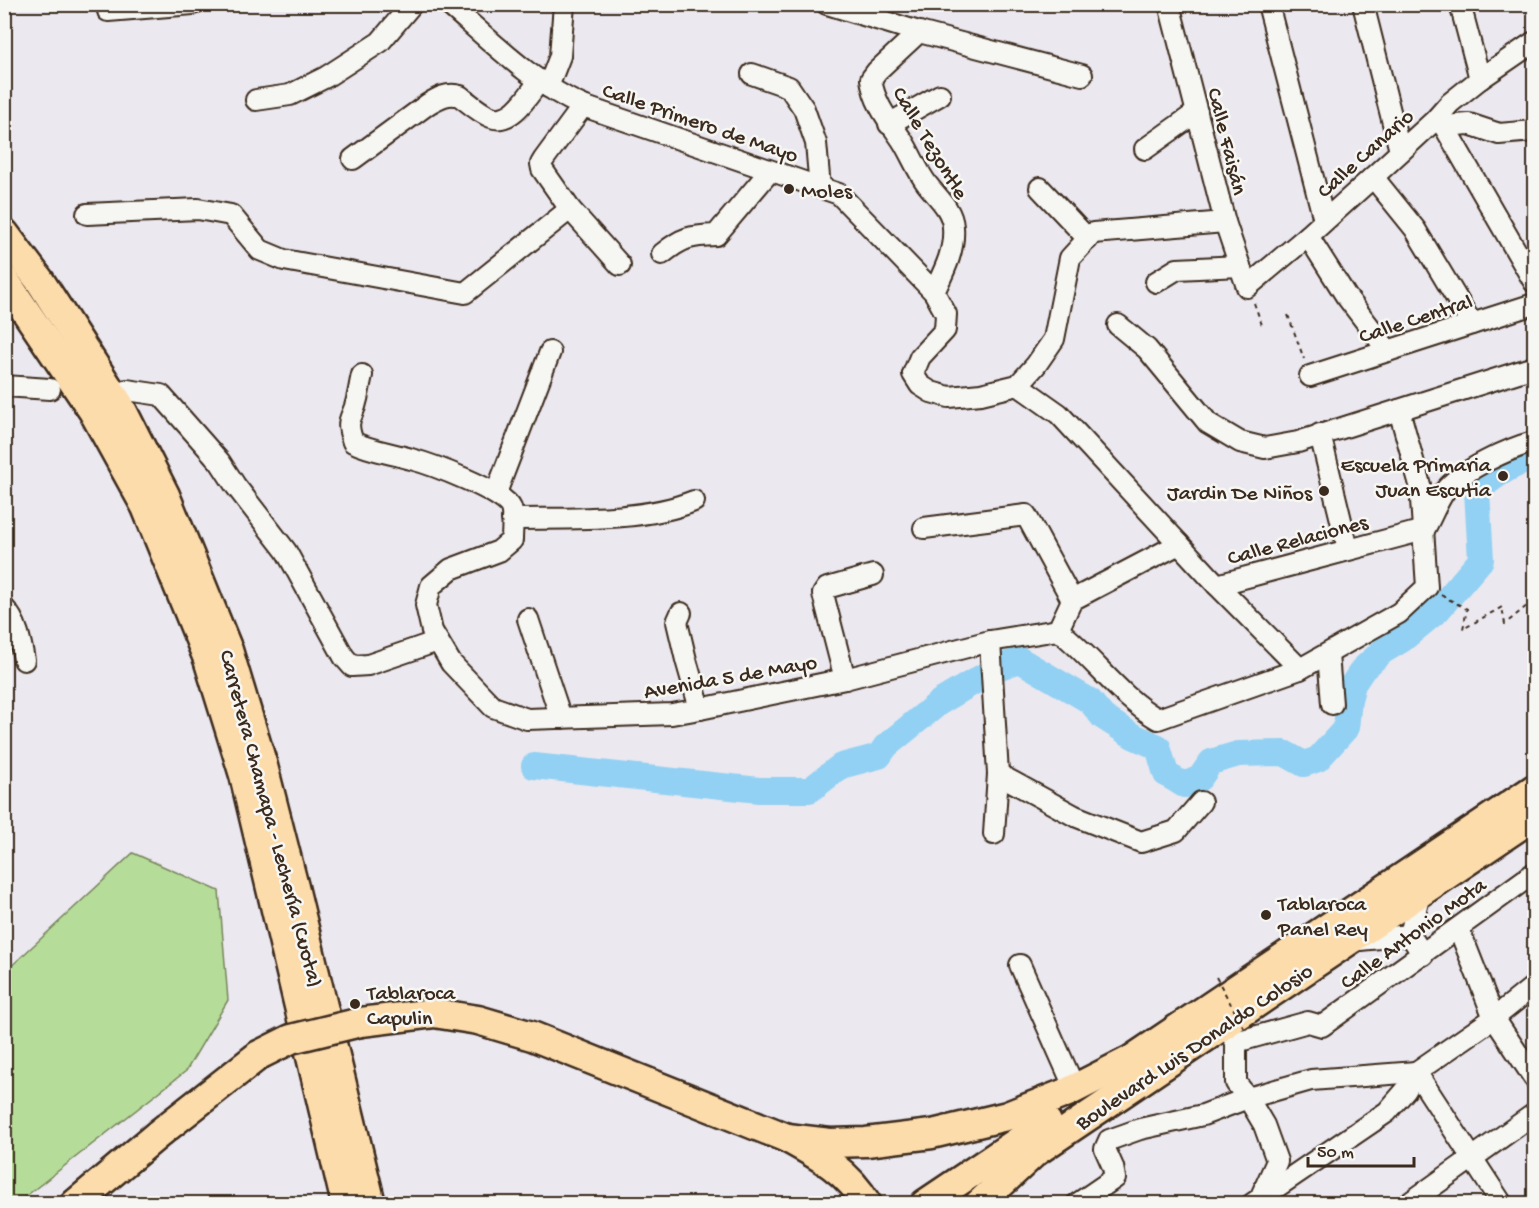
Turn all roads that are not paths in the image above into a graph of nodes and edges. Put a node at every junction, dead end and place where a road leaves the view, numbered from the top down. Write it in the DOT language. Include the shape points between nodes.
graph roads {
  1 [pos="193,4"];
  2 [pos="412,4"];
  3 [pos="448,4"];
  4 [pos="564,4"];
  5 [pos="827,4"];
  6 [pos="1169,4"];
  7 [pos="1268,4"];
  8 [pos="1363,4"];
  9 [pos="1460,4"];
  10 [pos="108,12"];
  11 [pos="919,32"];
  12 [pos="1534,42"];
  13 [pos="752,74"];
  14 [pos="1082,75"];
  15 [pos="1480,79"];
  16 [pos="544,83"];
  17 [pos="940,95"];
  18 [pos="256,100"];
  19 [pos="583,106"];
  20 [pos="1197,112"];
  21 [pos="1439,123"];
  22 [pos="889,124"];
  23 [pos="1534,131"];
  24 [pos="1145,149"];
  25 [pos="1400,152"];
  26 [pos="353,159"];
  27 [pos="770,171"];
  28 [pos="1373,177"];
  29 [pos="820,188"];
  30 [pos="1040,188"];
  31 [pos="570,209"];
  32 [pos="87,214"];
  33 [pos="1324,220"];
  34 [pos="1225,222"];
  35 [pos="4,233"];
  36 [pos="1308,236"];
  37 [pos="1088,239"];
  38 [pos="662,254"];
  39 [pos="620,265"];
  40 [pos="1240,266"];
  41 [pos="4,279"];
  42 [pos="1156,282"];
  43 [pos="1534,282"];
  44 [pos="1247,287"];
  45 [pos="934,292"];
  46 [pos="1534,304"];
  47 [pos="1472,324"];
  48 [pos="1118,325"];
  49 [pos="1388,351"];
  50 [pos="550,352"];
  51 [pos="1534,367"];
  52 [pos="362,375"];
  53 [pos="1310,376"];
  54 [pos="1018,385"];
  55 [pos="4,386"];
  56 [pos="50,389"];
  57 [pos="128,390"];
  58 [pos="1399,410"];
  59 [pos="1320,434"];
  60 [pos="1534,442"];
  61 [pos="496,493"];
  62 [pos="694,501"];
  63 [pos="512,519"];
  64 [pos="924,528"];
  65 [pos="1424,530"];
  66 [pos="1179,544"];
  67 [pos="1348,549"];
  68 [pos="873,575"];
  69 [pos="1217,585"];
  70 [pos="1072,600"];
  71 [pos="4,608"];
  72 [pos="681,613"];
  73 [pos="528,619"];
  74 [pos="1058,630"];
  75 [pos="438,641"];
  76 [pos="990,642"];
  77 [pos="1328,654"];
  78 [pos="24,660"];
  79 [pos="1300,669"];
  80 [pos="845,679"];
  81 [pos="1332,704"];
  82 [pos="700,709"];
  83 [pos="561,718"];
  84 [pos="998,774"];
  85 [pos="1534,789"];
  86 [pos="1201,802"];
  87 [pos="1534,816"];
  88 [pos="994,834"];
  89 [pos="1533,878"];
  90 [pos="1420,893"];
  91 [pos="1459,929"];
  92 [pos="1410,935"];
  93 [pos="1345,941"];
  94 [pos="1423,955"];
  95 [pos="1020,965"];
  96 [pos="1534,986"];
  97 [pos="1494,1018"];
  98 [pos="1235,1032"];
  99 [pos="1131,1060"];
  100 [pos="1416,1072"];
  101 [pos="1534,1077"];
  102 [pos="1075,1089"];
  103 [pos="1248,1098"];
  104 [pos="1534,1114"];
  105 [pos="787,1138"];
  106 [pos="1473,1156"];
  107 [pos="1257,1199"];
  108 [pos="75,1203"];
  109 [pos="346,1203"];
  110 [pos="371,1203"];
  111 [pos="867,1203"];
  112 [pos="925,1203"];
  113 [pos="979,1203"];
  114 [pos="1077,1203"];
  115 [pos="1408,1203"];
  116 [pos="1502,1203"];
  1 -- 10 [label="street"];
  2 -- 18 [label="street" via="380,42 326,77 290,95"];
  3 -- 16 [label="street, Calle Primero de Mayo"];
  4 -- 16 [label="street" via="560,56"];
  5 -- 11 [label="street"];
  6 -- 20 [label="street, Calle Faisán"];
  7 -- 33 [label="street"];
  8 -- 25 [label="street"];
  9 -- 15 [label="street"];
  11 -- 14 [label="street"];
  11 -- 22 [label="street, Calle Tezontle" via="871,79"];
  12 -- 15 [label="street"];
  13 -- 29 [label="street" via="789,87 804,110 816,142"];
  15 -- 21 [label="street" via="1450,103"];
  16 -- 19 [label="street, Calle Primero de Mayo"];
  16 -- 26 [label="street" via="511,114 500,119 490,117 460,96 441,97"];
  17 -- 22 [label="street"];
  19 -- 27 [label="street, Calle Primero de Mayo"];
  19 -- 31 [label="street" via="541,164"];
  20 -- 24 [label="street"];
  20 -- 34 [label="street, Calle Faisán"];
  21 -- 23 [label="street, Calle Canario" via="1468,124 1499,134"];
  21 -- 25 [label="street, Calle Canario"];
  21 -- 43 [label="street"];
  22 -- 45 [label="street, Calle Tezontle" via="943,202 953,225 950,258"];
  25 -- 28 [label="street, Calle Canario"];
  27 -- 29 [label="street, Calle Primero de Mayo"];
  27 -- 38 [label="street" via="717,235 679,240"];
  28 -- 33 [label="street, Calle Canario"];
  28 -- 47 [label="street" via="1415,229"];
  29 -- 45 [label="street, Calle Primero de Mayo" via="839,194"];
  30 -- 37 [label="street"];
  31 -- 32 [label="street" via="465,293 284,260 260,250 231,215 198,209"];
  31 -- 39 [label="street"];
  33 -- 36 [label="street, Calle Canario"];
  34 -- 37 [label="street" via="1093,233"];
  34 -- 40 [label="street, Calle Faisán"];
  35 -- 110 [label="highway, Carretera Chamapa - Lechería (Cuota)" via="40,281 118,404 165,495 228,650 263,766"];
  36 -- 44 [label="street, Calle Canario"];
  36 -- 49 [label="street" via="1346,296"];
  37 -- 54 [label="street" via="1070,258 1054,339"];
  40 -- 42 [label="street" via="1177,269"];
  40 -- 44 [label="street, Calle Faisán"];
  41 -- 109 [label="highway, Carretera Chamapa - Lechería (Cuota)" via="93,411 146,507 208,659 244,775"];
  45 -- 54 [label="street, Calle Primero de Mayo" via="946,314 945,330 920,357 913,374 920,385 949,397"];
  46 -- 47 [label="street, Calle Central"];
  47 -- 49 [label="street, Calle Central"];
  48 -- 59 [label="street" via="1147,349 1208,423 1240,442 1265,448"];
  49 -- 53 [label="street, Calle Central"];
  50 -- 61 [label="street"];
  51 -- 58 [label="street"];
  52 -- 61 [label="street" via="357,402 349,417 353,442 413,459"];
  54 -- 66 [label="street" via="1059,414"];
  55 -- 56 [label="street"];
  57 -- 75 [label="street" via="160,395 220,462 286,551 352,666 368,665"];
  58 -- 59 [label="street"];
  58 -- 65 [label="street" via="1420,485"];
  59 -- 67 [label="street"];
  60 -- 65 [label="street" via="1514,447 1468,472 1445,490"];
  61 -- 63 [label="street" via="512,509"];
  62 -- 63 [label="street" via="654,513"];
  63 -- 75 [label="street, Avenida 5 de Mayo" via="512,540 499,551 452,569 431,586 426,605"];
  64 -- 70 [label="street" via="1026,514"];
  65 -- 67 [label="street, Calle Relaciones"];
  65 -- 77 [label="street" via="1427,587 1399,613"];
  66 -- 69 [label="street"];
  66 -- 70 [label="street"];
  67 -- 69 [label="street, Calle Relaciones"];
  68 -- 80 [label="street" via="826,588 823,594"];
  69 -- 79 [label="street"];
  70 -- 74 [label="street"];
  71 -- 78 [label="street" via="10,614"];
  72 -- 82 [label="street" via="677,622"];
  73 -- 83 [label="street"];
  74 -- 76 [label="street, Avenida 5 de Mayo"];
  74 -- 79 [label="street" via="1139,708 1158,719"];
  75 -- 83 [label="street, Avenida 5 de Mayo" via="451,663 493,707 527,719"];
  76 -- 80 [label="street, Avenida 5 de Mayo"];
  76 -- 84 [label="street"];
  77 -- 79 [label="street"];
  77 -- 81 [label="street"];
  80 -- 82 [label="street, Avenida 5 de Mayo"];
  82 -- 83 [label="street, Avenida 5 de Mayo" via="672,714"];
  84 -- 86 [label="street" via="1075,816 1141,842 1176,831"];
  84 -- 88 [label="street"];
  85 -- 99 [label="highway, Boulevard Luis Donaldo Colosio"];
  87 -- 90 [label="highway, Boulevard Luis Donaldo Colosio"];
  89 -- 91 [label="street, Calle Antonio Mota"];
  90 -- 92 [label="street"];
  90 -- 93 [label="highway, Boulevard Luis Donaldo Colosio"];
  91 -- 94 [label="street, Calle Antonio Mota"];
  91 -- 97 [label="street"];
  92 -- 93 [label="street"];
  92 -- 94 [label="street"];
  93 -- 98 [label="highway, Boulevard Luis Donaldo Colosio"];
  94 -- 98 [label="street, Calle Antonio Mota" via="1322,1026 1308,1022"];
  95 -- 102 [label="street"];
  96 -- 97 [label="street"];
  97 -- 100 [label="street"];
  97 -- 101 [label="street"];
  98 -- 103 [label="street" via="1236,1083"];
  98 -- 113 [label="highway, Boulevard Luis Donaldo Colosio" via="1035,1152"];
  99 -- 102 [label="highway, Boulevard Luis Donaldo Colosio"];
  99 -- 112 [label="highway" via="1076,1103"];
  100 -- 103 [label="street" via="1311,1080"];
  100 -- 106 [label="street"];
  100 -- 107 [label="street" via="1387,1112"];
  102 -- 105 [label="highway, Boulevard Luis Donaldo Colosio" via="1007,1116 932,1134 830,1143"];
  103 -- 107 [label="street" via="1277,1161"];
  103 -- 114 [label="street" via="1203,1115 1108,1140 1105,1149 1115,1178"];
  104 -- 106 [label="street"];
  105 -- 108 [label="highway, bridge" via="532,1036 478,1020 434,1013 361,1022 291,1039 259,1055"];
  105 -- 111 [label="highway" via="844,1173"];
  106 -- 115 [label="street"];
  106 -- 116 [label="street"];
}
